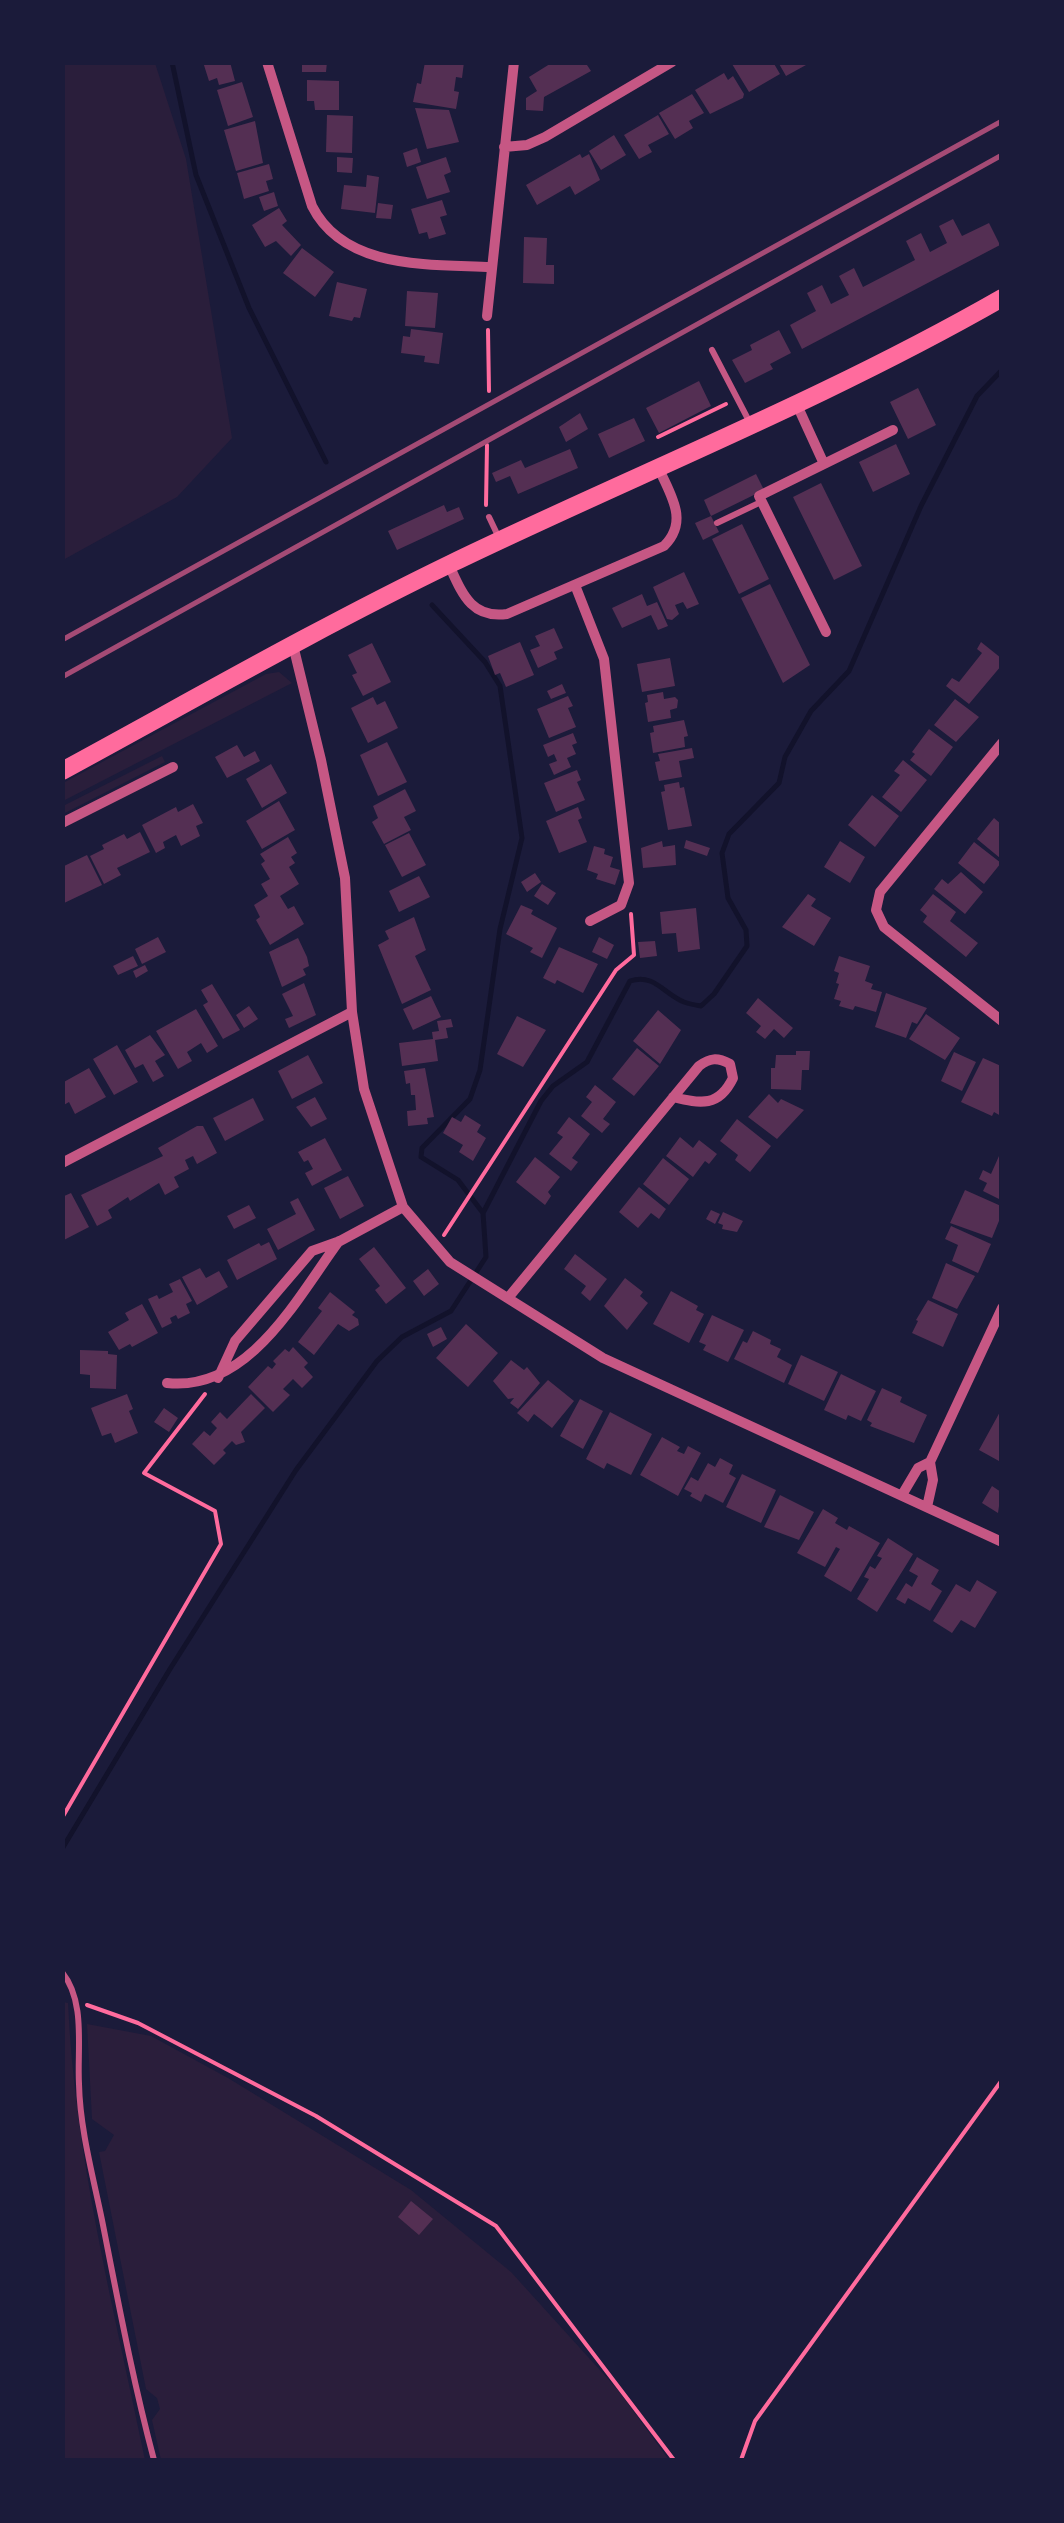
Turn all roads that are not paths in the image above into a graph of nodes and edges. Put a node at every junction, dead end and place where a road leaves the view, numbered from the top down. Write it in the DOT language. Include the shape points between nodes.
graph roads {
  1 [pos="267,62"];
  2 [pos="514,62"];
  3 [pos="672,62"];
  4 [pos="504,146"];
  5 [pos="491,267"];
  6 [pos="1002,298"];
  7 [pos="487,316"];
  8 [pos="712,350"];
  9 [pos="798,405"];
  10 [pos="752,426"];
  11 [pos="893,430"];
  12 [pos="824,464"];
  13 [pos="659,469"];
  14 [pos="761,502"];
  15 [pos="489,517"];
  16 [pos="717,523"];
  17 [pos="500,542"];
  18 [pos="449,565"];
  19 [pos="575,586"];
  20 [pos="826,632"];
  21 [pos="292,645"];
  22 [pos="1002,743"];
  23 [pos="173,767"];
  24 [pos="62,771"];
  25 [pos="62,823"];
  26 [pos="590,921"];
  27 [pos="352,1012"];
  28 [pos="1002,1021"];
  29 [pos="673,1098"];
  30 [pos="62,1164"];
  31 [pos="403,1207"];
  32 [pos="340,1240"];
  33 [pos="508,1298"];
  34 [pos="1002,1308"];
  35 [pos="218,1378"];
  36 [pos="168,1383"];
  37 [pos="930,1462"];
  38 [pos="902,1495"];
  39 [pos="927,1507"];
  40 [pos="1002,1542"];
  41 [pos="62,1972"];
  42 [pos="154,2460"];
  1 -- 5 [label="street" via="321,224 362,253"];
  2 -- 4 [label="street"];
  3 -- 4 [label="street" via="544,137"];
  4 -- 5 [label="street"];
  5 -- 7 [label="street"];
  6 -- 9 [label="main road"];
  8 -- 10 [label="lane"];
  9 -- 10 [label="main road"];
  9 -- 12 [label="street"];
  10 -- 13 [label="main road"];
  11 -- 12 [label="street"];
  12 -- 14 [label="street" via="759,496"];
  13 -- 17 [label="main road"];
  13 -- 19 [label="street" via="678,514 671,539"];
  14 -- 16 [label="lane"];
  14 -- 20 [label="street"];
  15 -- 17 [label="lane"];
  17 -- 18 [label="main road"];
  18 -- 19 [label="street" via="475,608 492,616"];
  18 -- 21 [label="main road"];
  19 -- 26 [label="street" via="604,659 628,890 621,906"];
  21 -- 24 [label="main road"];
  21 -- 27 [label="street" via="345,878"];
  22 -- 28 [label="street" via="880,892 876,910 884,927"];
  23 -- 25 [label="street"];
  27 -- 30 [label="street"];
  27 -- 31 [label="street" via="364,1089"];
  29 -- 29 [label="street" via="709,1059 730,1064 733,1078 719,1098 701,1104"];
  29 -- 33 [label="street"];
  31 -- 32 [label="street"];
  31 -- 33 [label="street" via="436,1248"];
  32 -- 35 [label="street" via="280,1322"];
  32 -- 35 [label="street" via="312,1252 235,1341"];
  33 -- 38 [label="street" via="603,1358"];
  34 -- 37 [label="street"];
  35 -- 36 [label="street"];
  37 -- 38 [label="street" via="918,1468"];
  37 -- 39 [label="street"];
  38 -- 39 [label="street"];
  39 -- 40 [label="street"];
  41 -- 42 [label="lane" via="75,2000 83,2120"];
}
